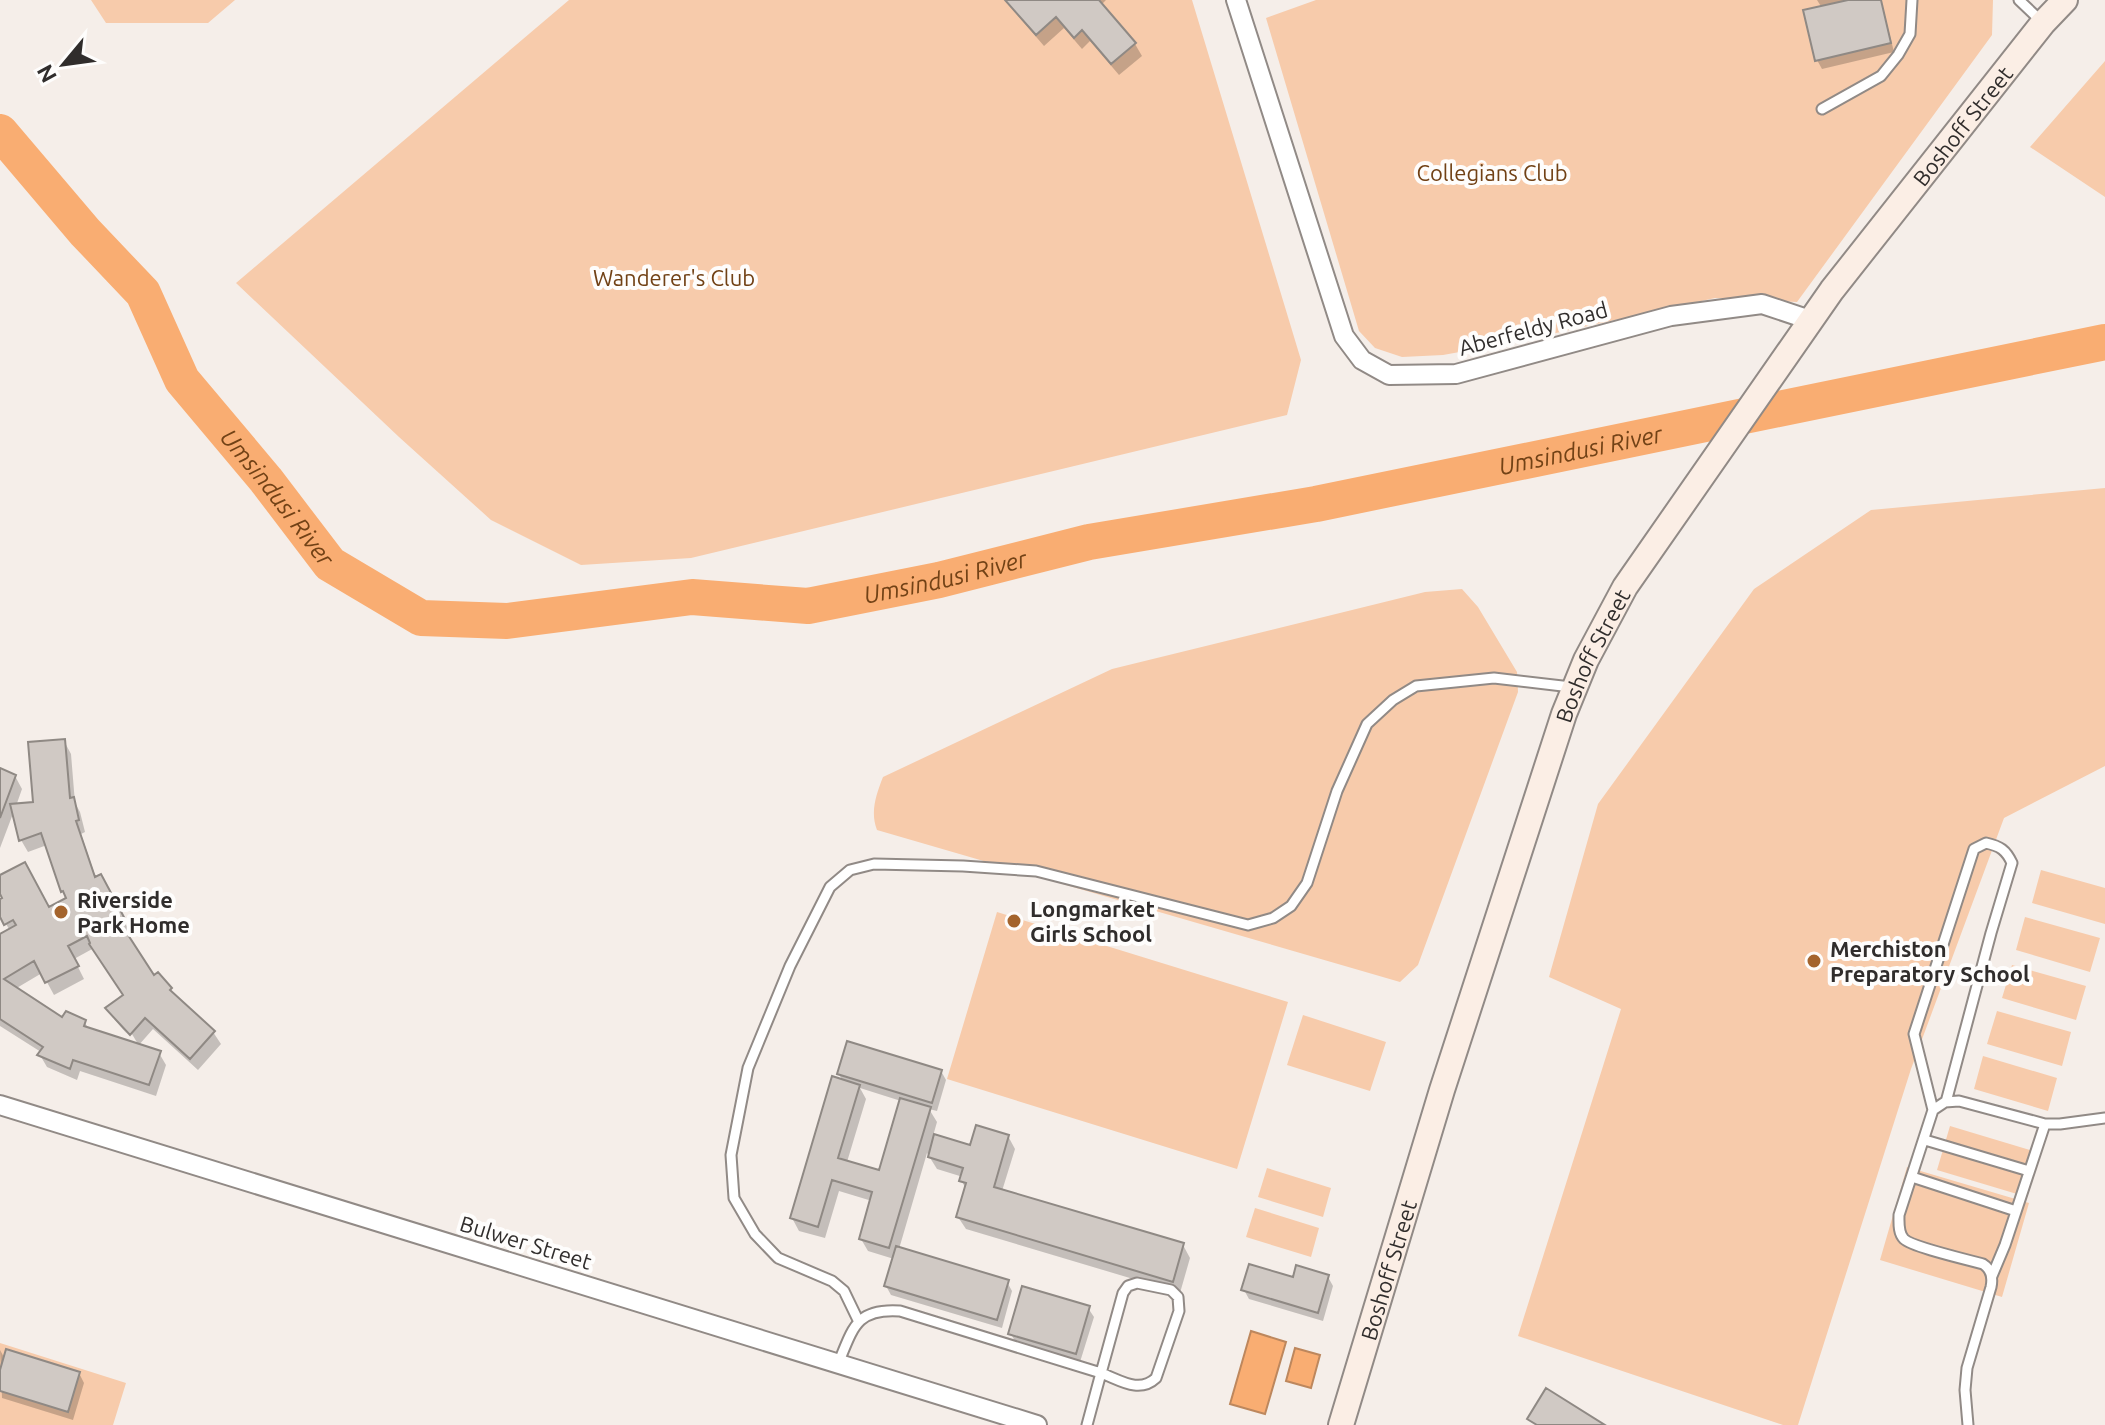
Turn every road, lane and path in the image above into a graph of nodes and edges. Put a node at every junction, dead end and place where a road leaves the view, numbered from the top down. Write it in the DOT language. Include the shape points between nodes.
graph roads {
  1 [pos="1236,0"];
  2 [pos="1912,0"];
  3 [pos="2019,0"];
  4 [pos="2065,0"];
  5 [pos="2043,23"];
  6 [pos="1822,109"];
  7 [pos="1810,320"];
  8 [pos="1575,688"];
  9 [pos="1946,1102"];
  10 [pos="0,1105"];
  11 [pos="1933,1110"];
  12 [pos="2105,1118"];
  13 [pos="2045,1124"];
  14 [pos="1925,1140"];
  15 [pos="2029,1171"];
  16 [pos="1912,1177"];
  17 [pos="2016,1211"];
  18 [pos="1992,1276"];
  19 [pos="858,1320"];
  20 [pos="838,1364"];
  21 [pos="1101,1373"];
  22 [pos="1037,1425"];
  23 [pos="1087,1425"];
  24 [pos="1341,1425"];
  25 [pos="1968,1425"];
  1 -- 7 [label="street, Aberfeldy Road" via="1344,336 1362,360 1389,375 1456,374 1671,316 1762,304"];
  2 -- 6 [label="lane" via="1910,34 1881,76"];
  3 -- 5 [label="lane"];
  4 -- 5 [label="main road, Boshoff Street"];
  5 -- 7 [label="main road, Boshoff Street"];
  7 -- 8 [label="main road, Boshoff Street" via="1625,587"];
  8 -- 19 [label="lane" via="1494,678 1416,686 1393,700 1367,724 1337,791 1307,883 1291,906 1261,922 1248,925 1036,871 874,864 850,870 830,887 748,1068 731,1155 734,1198 755,1234 778,1258 844,1291"];
  8 -- 24 [label="main road, Boshoff Street" via="1447,1075"];
  9 -- 11 [label="lane"];
  9 -- 11 [label="lane" via="2012,863 2000,846 1986,843 1974,849 1914,1034"];
  9 -- 13 [label="lane"];
  10 -- 20 [label="street, Bulwer Street"];
  11 -- 14 [label="lane"];
  12 -- 13 [label="lane"];
  13 -- 15 [label="lane"];
  14 -- 15 [label="lane"];
  14 -- 16 [label="lane"];
  15 -- 17 [label="lane"];
  16 -- 17 [label="lane"];
  16 -- 18 [label="lane" via="1899,1215 1903,1238 1983,1264"];
  17 -- 18 [label="lane"];
  18 -- 25 [label="lane" via="1967,1368"];
  19 -- 20 [label="lane"];
  19 -- 21 [label="lane" via="872,1312 900,1311"];
  20 -- 22 [label="street, Bulwer Street"];
  21 -- 21 [label="lane" via="1128,1286 1171,1290 1178,1297 1179,1311 1156,1378 1138,1386"];
  21 -- 23 [label="lane"];
}
